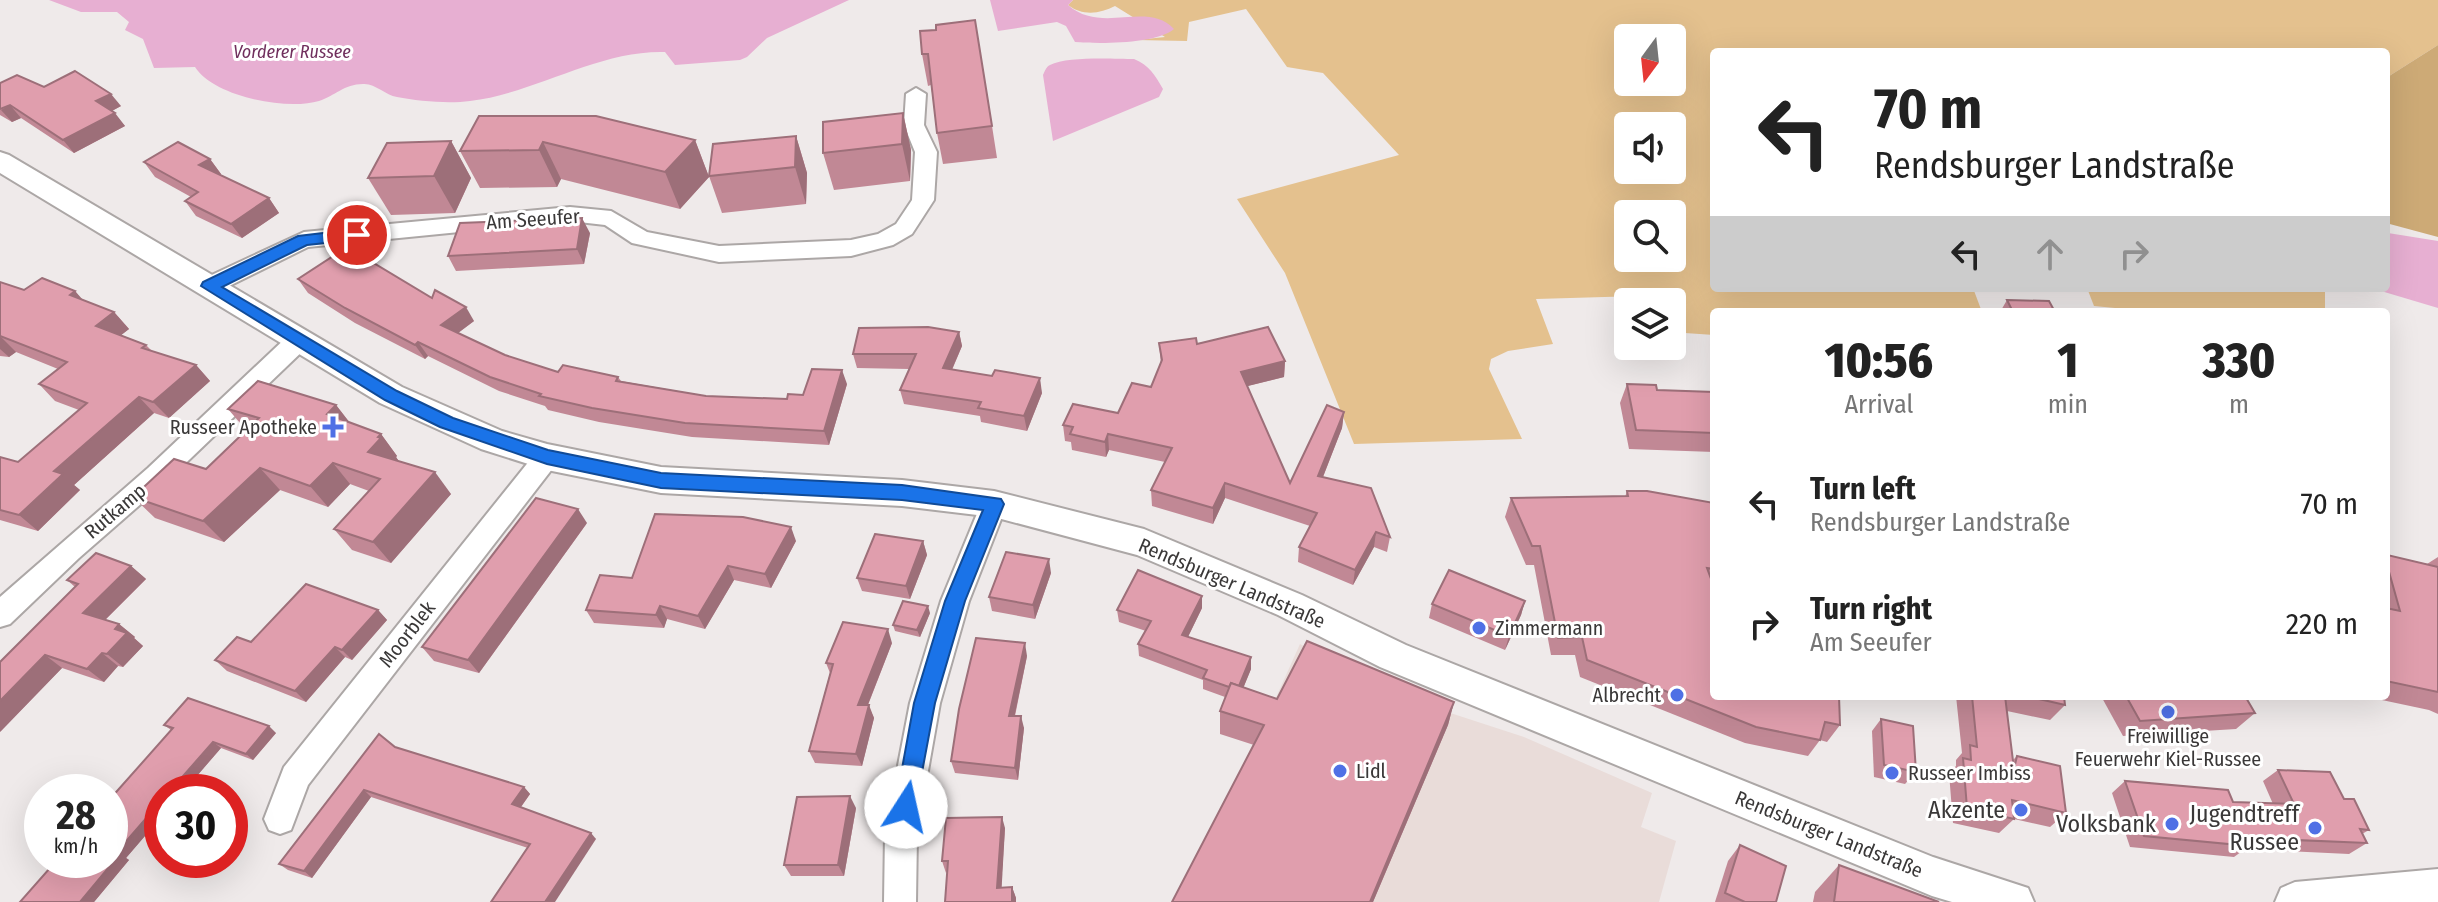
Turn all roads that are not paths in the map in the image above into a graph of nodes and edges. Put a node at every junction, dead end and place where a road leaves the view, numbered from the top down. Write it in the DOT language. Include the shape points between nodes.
graph roads {
  1 [pos="916,94"];
  2 [pos="0,161"];
  3 [pos="209,286"];
  4 [pos="299,340"];
  5 [pos="547,457"];
  6 [pos="994,504"];
  7 [pos="0,615"];
  8 [pos="280,819"];
  9 [pos="2438,889"];
  10 [pos="900,902"];
  11 [pos="2014,902"];
  12 [pos="2295,902"];
  1 -- 3 [label="street, Am Seeufer" via="914,125 926,152 923,200 904,229 885,240 851,248 719,254 640,238 611,218 570,214 304,240"];
  2 -- 3 [label="street, Rendsburger Landstraße"];
  3 -- 4 [label="street, Rendsburger Landstraße"];
  4 -- 5 [label="street, Rendsburger Landstraße" via="446,423"];
  4 -- 7 [label="street, Rutkamp"];
  5 -- 6 [label="street, Rendsburger Landstraße" via="661,480 902,493"];
  5 -- 8 [label="street, Moorblek" via="295,777"];
  6 -- 10 [label="street" via="955,601 925,703 901,833"];
  6 -- 11 [label="street, Rendsburger Landstraße" via="1144,543 1393,656 1932,876"];
  9 -- 12 [label="street"];
}
